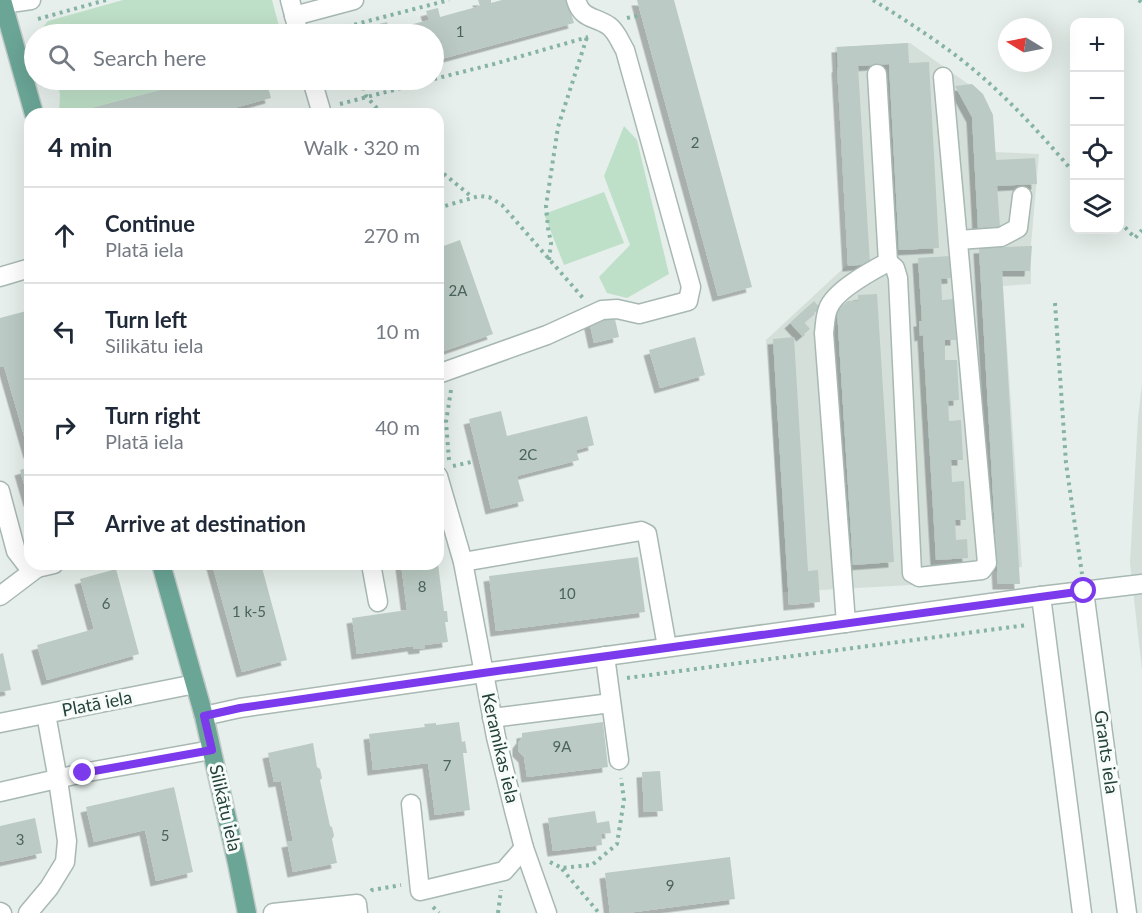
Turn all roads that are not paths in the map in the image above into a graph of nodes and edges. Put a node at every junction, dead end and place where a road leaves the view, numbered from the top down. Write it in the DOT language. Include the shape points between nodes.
graph roads {
  1 [pos="31,0"];
  2 [pos="354,0"];
  3 [pos="576,0"];
  4 [pos="3,2"];
  5 [pos="292,8"];
  6 [pos="296,24"];
  7 [pos="877,74"];
  8 [pos="943,77"];
  9 [pos="24,78"];
  10 [pos="27,90"];
  11 [pos="313,90"];
  12 [pos="32,108"];
  13 [pos="316,108"];
  14 [pos="1022,196"];
  15 [pos="958,240"];
  16 [pos="888,262"];
  17 [pos="24,270"];
  18 [pos="0,277"];
  19 [pos="444,372"];
  20 [pos="444,471"];
  21 [pos="0,491"];
  22 [pos="24,561"];
  23 [pos="463,562"];
  24 [pos="40,570"];
  25 [pos="163,570"];
  26 [pos="372,570"];
  27 [pos="1142,584"];
  28 [pos="1084,591"];
  29 [pos="1041,596"];
  30 [pos="0,597"];
  31 [pos="378,602"];
  32 [pos="846,623"];
  33 [pos="667,647"];
  34 [pos="605,656"];
  35 [pos="483,673"];
  36 [pos="195,684"];
  37 [pos="612,703"];
  38 [pos="46,714"];
  39 [pos="204,716"];
  40 [pos="492,718"];
  41 [pos="0,723"];
  42 [pos="212,750"];
  43 [pos="619,760"];
  44 [pos="58,780"];
  45 [pos="0,792"];
  46 [pos="411,804"];
  47 [pos="524,848"];
  48 [pos="358,909"];
  49 [pos="28,913"];
  50 [pos="247,913"];
  51 [pos="273,913"];
  52 [pos="547,913"];
  53 [pos="1082,913"];
  54 [pos="1127,913"];
  1 -- 4 [label="street"];
  2 -- 5 [label="street"];
  3 -- 19 [label="street" via="583,14 608,25 625,50 691,287 688,301 639,314 602,310 575,330"];
  4 -- 9 [label="main road"];
  5 -- 6 [label="street"];
  7 -- 16 [label="street"];
  8 -- 15 [label="street"];
  10 -- 12 [label="main road"];
  11 -- 13 [label="street"];
  14 -- 15 [label="street" via="1018,228 1001,237"];
  15 -- 16 [label="street" via="987,563 982,570 919,577 912,573 898,278"];
  16 -- 32 [label="street" via="845,288 828,307 824,333"];
  17 -- 18 [label="street"];
  20 -- 23 [label="street, Keramikas iela"];
  21 -- 22 [label="street" via="16,551"];
  23 -- 33 [label="street" via="644,532"];
  23 -- 35 [label="street, Keramikas iela"];
  24 -- 30 [label="street"];
  25 -- 36 [label="main road, Silikātu iela"];
  26 -- 31 [label="street"];
  27 -- 28 [label="street"];
  28 -- 29 [label="street"];
  28 -- 54 [label="street, Grants iela"];
  29 -- 32 [label="street"];
  29 -- 53 [label="street"];
  32 -- 33 [label="street"];
  33 -- 34 [label="street"];
  34 -- 35 [label="street"];
  34 -- 37 [label="street"];
  35 -- 39 [label="street"];
  35 -- 40 [label="street, Keramikas iela"];
  36 -- 38 [label="street, Platā iela"];
  36 -- 39 [label="main road, Silikātu iela"];
  37 -- 40 [label="street"];
  37 -- 43 [label="street"];
  38 -- 41 [label="street, Platā iela"];
  38 -- 44 [label="street"];
  39 -- 42 [label="main road, Silikātu iela"];
  40 -- 47 [label="street, Keramikas iela"];
  42 -- 44 [label="street"];
  42 -- 50 [label="main road, Silikātu iela"];
  44 -- 45 [label="street"];
  44 -- 49 [label="street" via="67,841 65,862"];
  46 -- 47 [label="street" via="420,891 504,871"];
  47 -- 52 [label="street, Keramikas iela"];
  48 -- 51 [label="street"];
}
